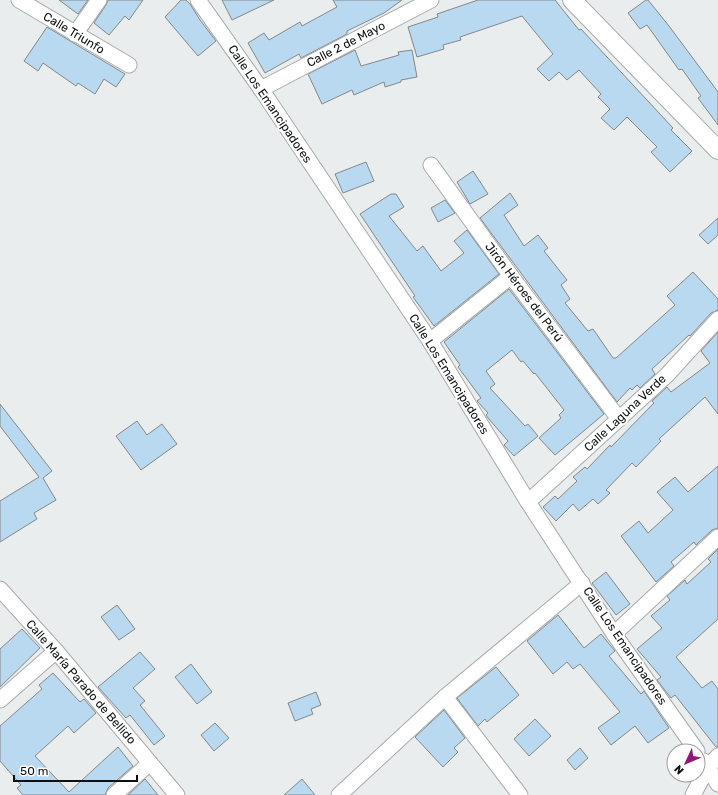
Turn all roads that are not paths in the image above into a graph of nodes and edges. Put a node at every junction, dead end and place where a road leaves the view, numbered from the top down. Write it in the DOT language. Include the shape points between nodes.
graph roads {
  1 [pos="19,0"];
  2 [pos="99,0"];
  3 [pos="198,0"];
  4 [pos="431,0"];
  5 [pos="572,0"];
  6 [pos="75,34"];
  7 [pos="129,65"];
  8 [pos="261,89"];
  9 [pos="718,150"];
  10 [pos="431,164"];
  11 [pos="511,276"];
  12 [pos="718,319"];
  13 [pos="430,341"];
  14 [pos="619,419"];
  15 [pos="528,502"];
  16 [pos="718,536"];
  17 [pos="582,583"];
  18 [pos="0,589"];
  19 [pos="614,634"];
  20 [pos="56,652"];
  21 [pos="445,697"];
  22 [pos="0,700"];
  23 [pos="691,743"];
  24 [pos="713,762"];
  25 [pos="150,763"];
  26 [pos="718,784"];
  27 [pos="346,793"];
  28 [pos="114,795"];
  29 [pos="177,795"];
  30 [pos="520,795"];
  31 [pos="693,795"];
  1 -- 6 [label="street, Calle Triunfo"];
  2 -- 6 [label="street"];
  3 -- 8 [label="street, Calle Los Emancipadores"];
  4 -- 8 [label="street, Calle 2 de Mayo"];
  5 -- 9 [label="street"];
  6 -- 7 [label="street, Calle Triunfo"];
  8 -- 13 [label="street, Calle Los Emancipadores"];
  10 -- 11 [label="street, Jirón Héroes del Perú"];
  11 -- 13 [label="street"];
  11 -- 14 [label="street, Jirón Héroes del Perú"];
  12 -- 14 [label="street, Calle Laguna Verde" via="667,375"];
  13 -- 15 [label="street, Calle Los Emancipadores"];
  14 -- 15 [label="street, Calle Laguna Verde"];
  15 -- 17 [label="street, Calle Los Emancipadores"];
  16 -- 19 [label="street"];
  17 -- 19 [label="street, Calle Los Emancipadores"];
  17 -- 21 [label="street"];
  18 -- 20 [label="street, Calle María Parado de Bellido"];
  19 -- 23 [label="street, Calle Los Emancipadores"];
  20 -- 22 [label="street"];
  20 -- 25 [label="street, Calle María Parado de Bellido"];
  21 -- 27 [label="street"];
  21 -- 30 [label="street"];
  24 -- 26 [label="street, Calle Los Emancipadores"];
  24 -- 31 [label="street"];
  25 -- 28 [label="street"];
  25 -- 29 [label="street, Calle María Parado de Bellido"];
}
